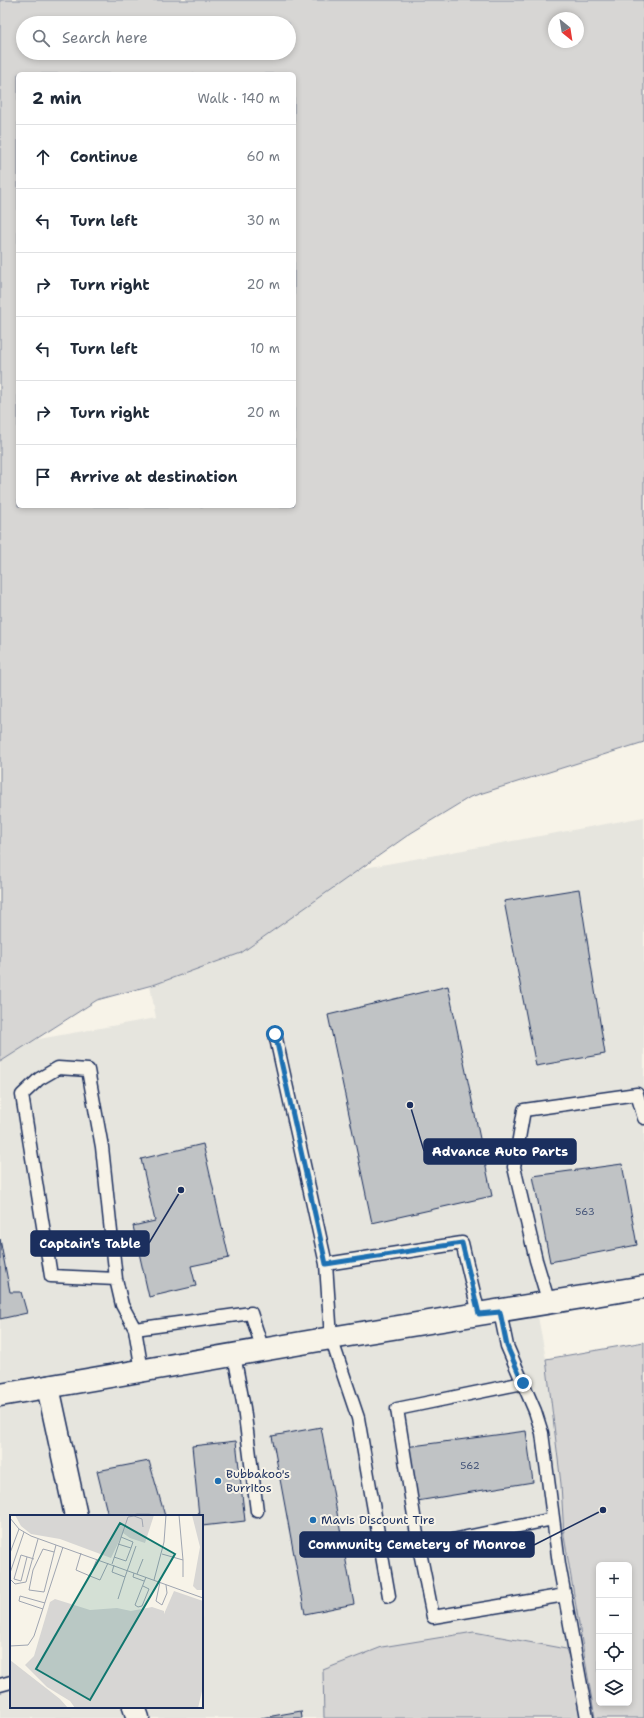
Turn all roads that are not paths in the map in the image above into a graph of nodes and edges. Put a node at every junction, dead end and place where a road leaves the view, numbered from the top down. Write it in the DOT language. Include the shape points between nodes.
graph roads {
  1 [pos="275,1034"];
  2 [pos="640,1094"];
  3 [pos="644,1118"];
  4 [pos="326,1264"];
  5 [pos="116,1279"];
  6 [pos="644,1287"];
  7 [pos="549,1303"];
  8 [pos="489,1313"];
  9 [pos="135,1330"];
  10 [pos="331,1338"];
  11 [pos="263,1350"];
  12 [pos="234,1355"];
  13 [pos="142,1371"];
  14 [pos="523,1383"];
  15 [pos="48,1387"];
  16 [pos="0,1395"];
  17 [pos="257,1511"];
  18 [pos="76,1515"];
  19 [pos="553,1519"];
  20 [pos="420,1547"];
  21 [pos="565,1595"];
  22 [pos="389,1596"];
  23 [pos="10,1682"];
  24 [pos="0,1685"];
  25 [pos="134,1708"];
  26 [pos="138,1718"];
  27 [pos="587,1718"];
  1 -- 4 [label="lane"];
  2 -- 3 [label="lane"];
  2 -- 7 [label="lane" via="524,1110 514,1167"];
  4 -- 8 [label="lane" via="462,1243"];
  4 -- 10 [label="lane"];
  5 -- 5 [label="lane" via="102,1147 88,1070 58,1068 39,1079 22,1095 51,1276"];
  5 -- 9 [label="lane" via="122,1305"];
  6 -- 7 [label="main road"];
  7 -- 8 [label="main road"];
  8 -- 10 [label="main road"];
  8 -- 14 [label="lane"];
  9 -- 11 [label="lane" via="251,1313"];
  9 -- 13 [label="lane"];
  10 -- 11 [label="main road"];
  10 -- 22 [label="lane" via="358,1418"];
  11 -- 12 [label="main road"];
  12 -- 13 [label="main road"];
  12 -- 17 [label="lane" via="244,1408"];
  13 -- 15 [label="main road"];
  14 -- 19 [label="lane" via="542,1433"];
  14 -- 20 [label="lane" via="397,1409"];
  15 -- 16 [label="main road"];
  15 -- 18 [label="main road"];
  19 -- 20 [label="lane"];
  19 -- 21 [label="lane"];
  20 -- 21 [label="lane" via="433,1616"];
  21 -- 27 [label="lane"];
  23 -- 24 [label="lane"];
  25 -- 26 [label="main road"];
}
